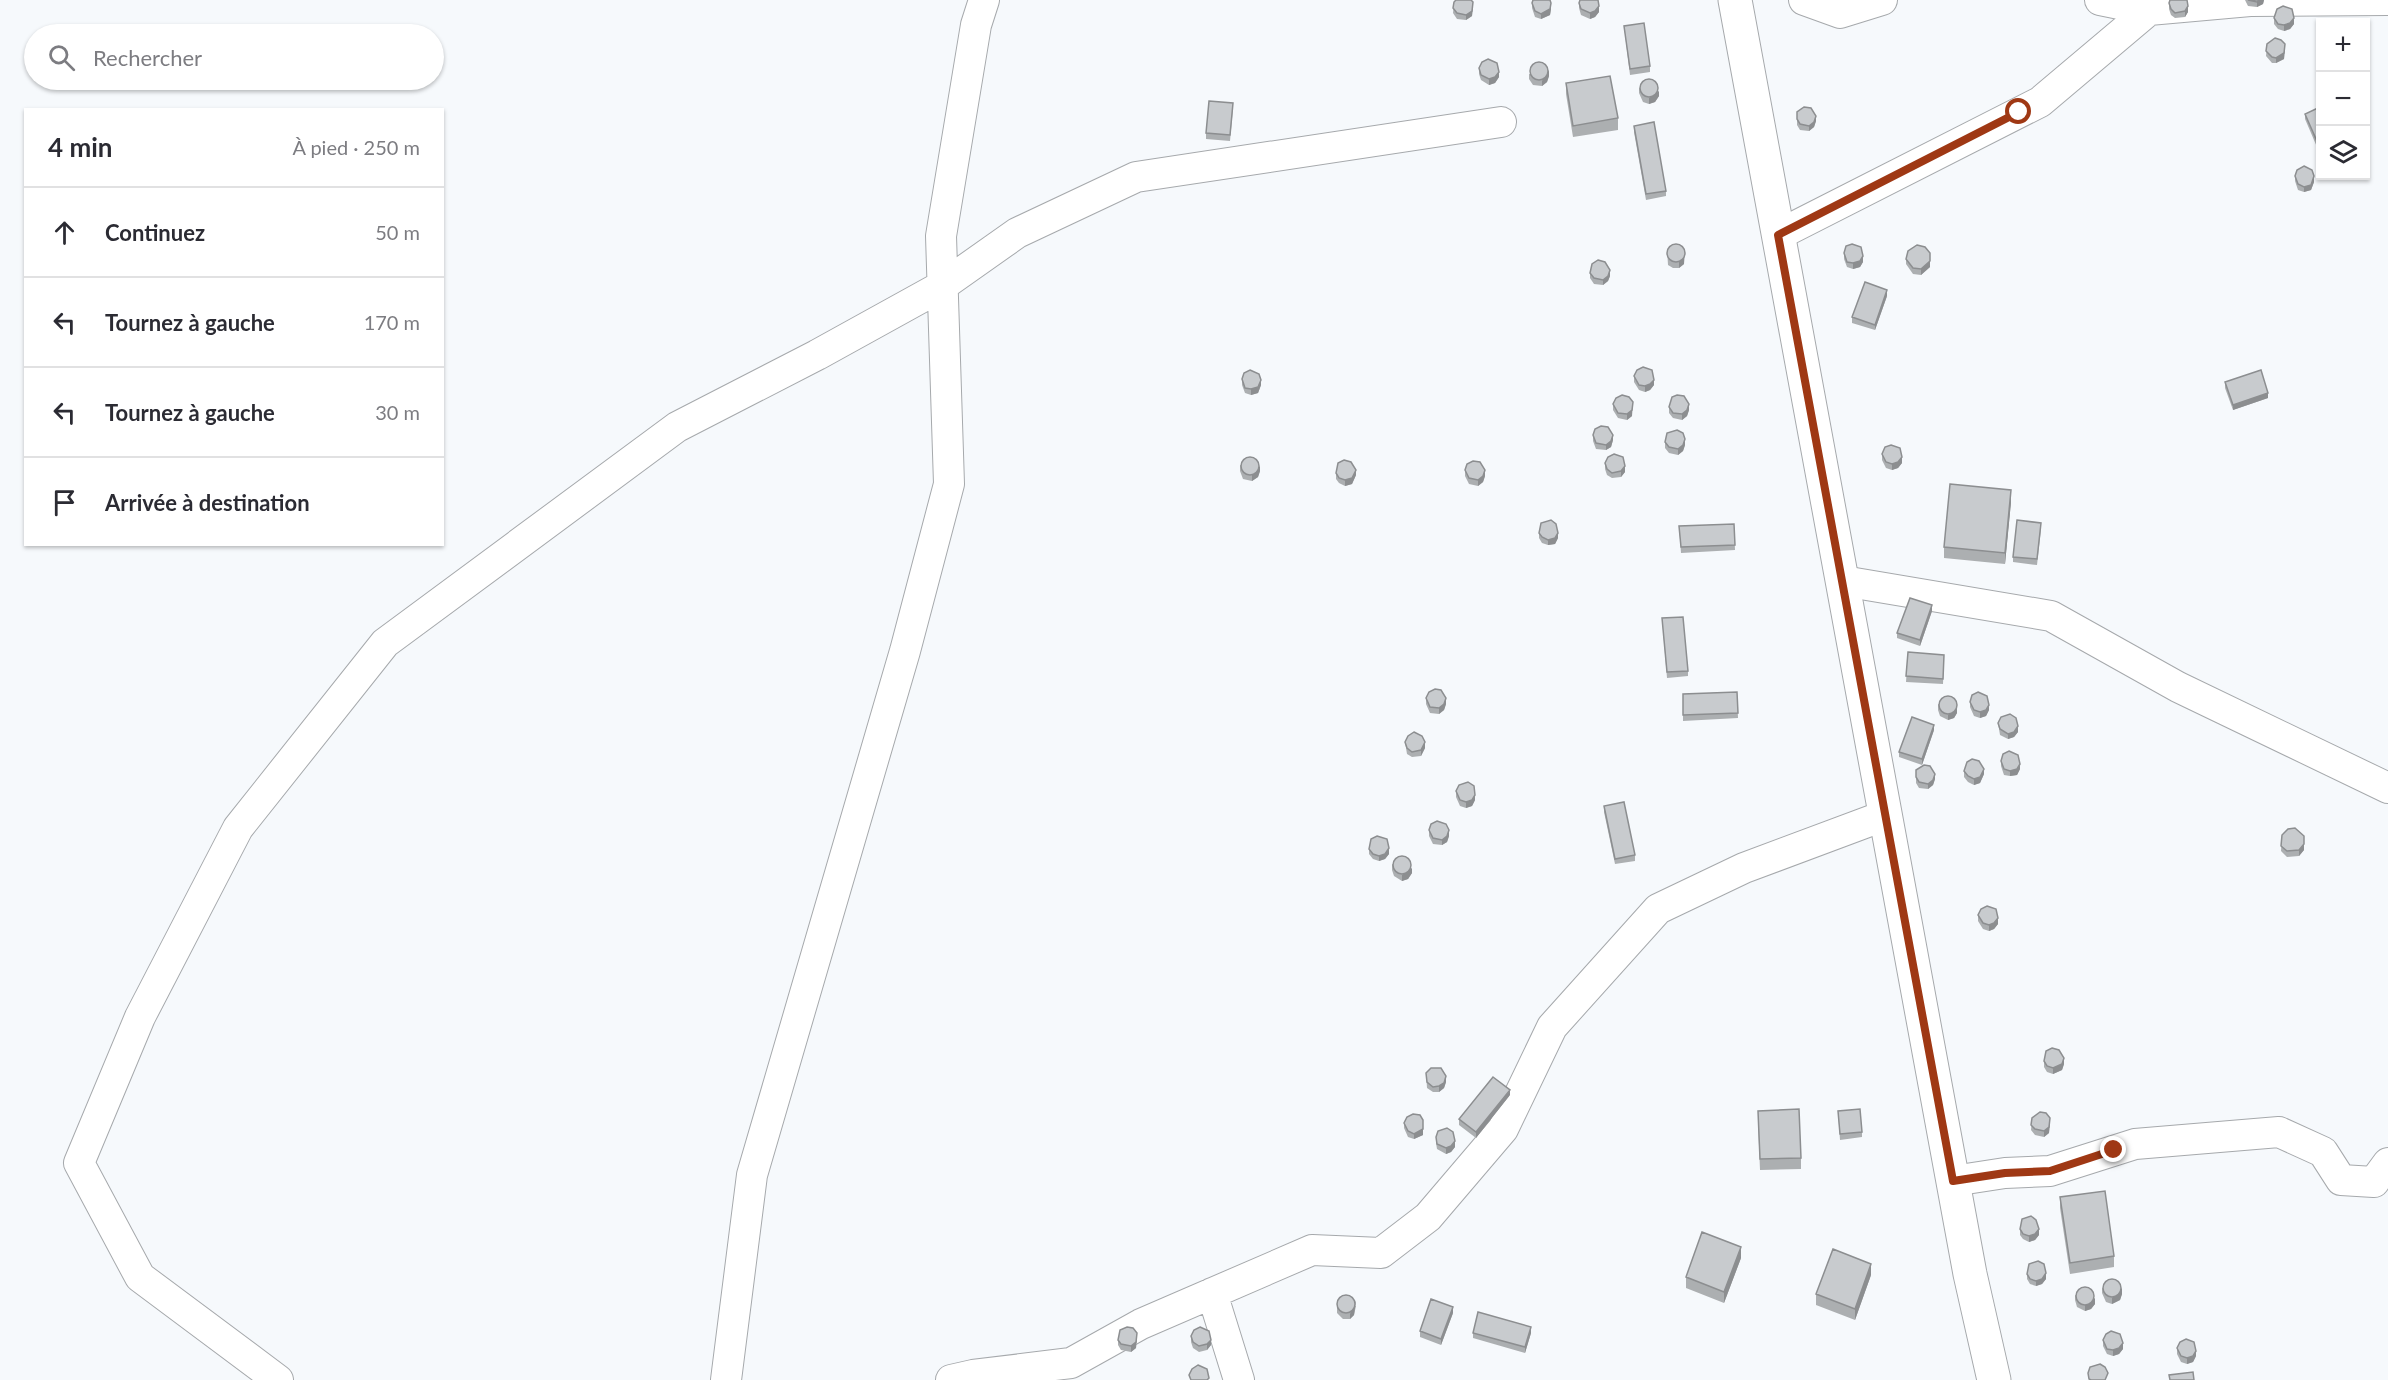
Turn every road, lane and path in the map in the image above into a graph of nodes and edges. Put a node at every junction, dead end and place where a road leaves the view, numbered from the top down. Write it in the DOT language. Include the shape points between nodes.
graph roads {
  1 [pos="984,0"];
  2 [pos="1735,0"];
  3 [pos="1804,0"];
  4 [pos="1882,0"];
  5 [pos="2100,0"];
  6 [pos="2388,0"];
  7 [pos="2161,5"];
  8 [pos="1501,122"];
  9 [pos="1778,235"];
  10 [pos="942,286"];
  11 [pos="1843,580"];
  12 [pos="2388,788"];
  13 [pos="1886,815"];
  14 [pos="2388,1163"];
  15 [pos="1953,1181"];
  16 [pos="1212,1293"];
  17 [pos="278,1380"];
  18 [pos="726,1380"];
  19 [pos="951,1380"];
  20 [pos="1239,1380"];
  21 [pos="1994,1380"];
  1 -- 10 [label="street" via="976,25 941,236"];
  2 -- 9 [label="main road"];
  3 -- 4 [label="street" via="1840,13"];
  5 -- 7 [label="street"];
  6 -- 7 [label="street"];
  7 -- 9 [label="street" via="2040,102"];
  8 -- 10 [label="street" via="1136,177 1017,233"];
  9 -- 11 [label="main road"];
  10 -- 17 [label="street" via="677,427 385,643 238,828 140,1017 79,1163 140,1277"];
  10 -- 18 [label="street" via="949,484 752,1174"];
  11 -- 12 [label="street" via="2051,616 2178,687"];
  11 -- 13 [label="main road"];
  13 -- 15 [label="main road"];
  13 -- 16 [label="street" via="1744,868 1658,909 1552,1027 1503,1129 1428,1217 1382,1253 1312,1250"];
  14 -- 15 [label="street" via="2374,1182 2341,1180 2324,1152 2280,1132 2135,1144 2050,1171"];
  15 -- 21 [label="main road"];
  16 -- 19 [label="street" via="1141,1324 1071,1363"];
  16 -- 20 [label="street"];
}
